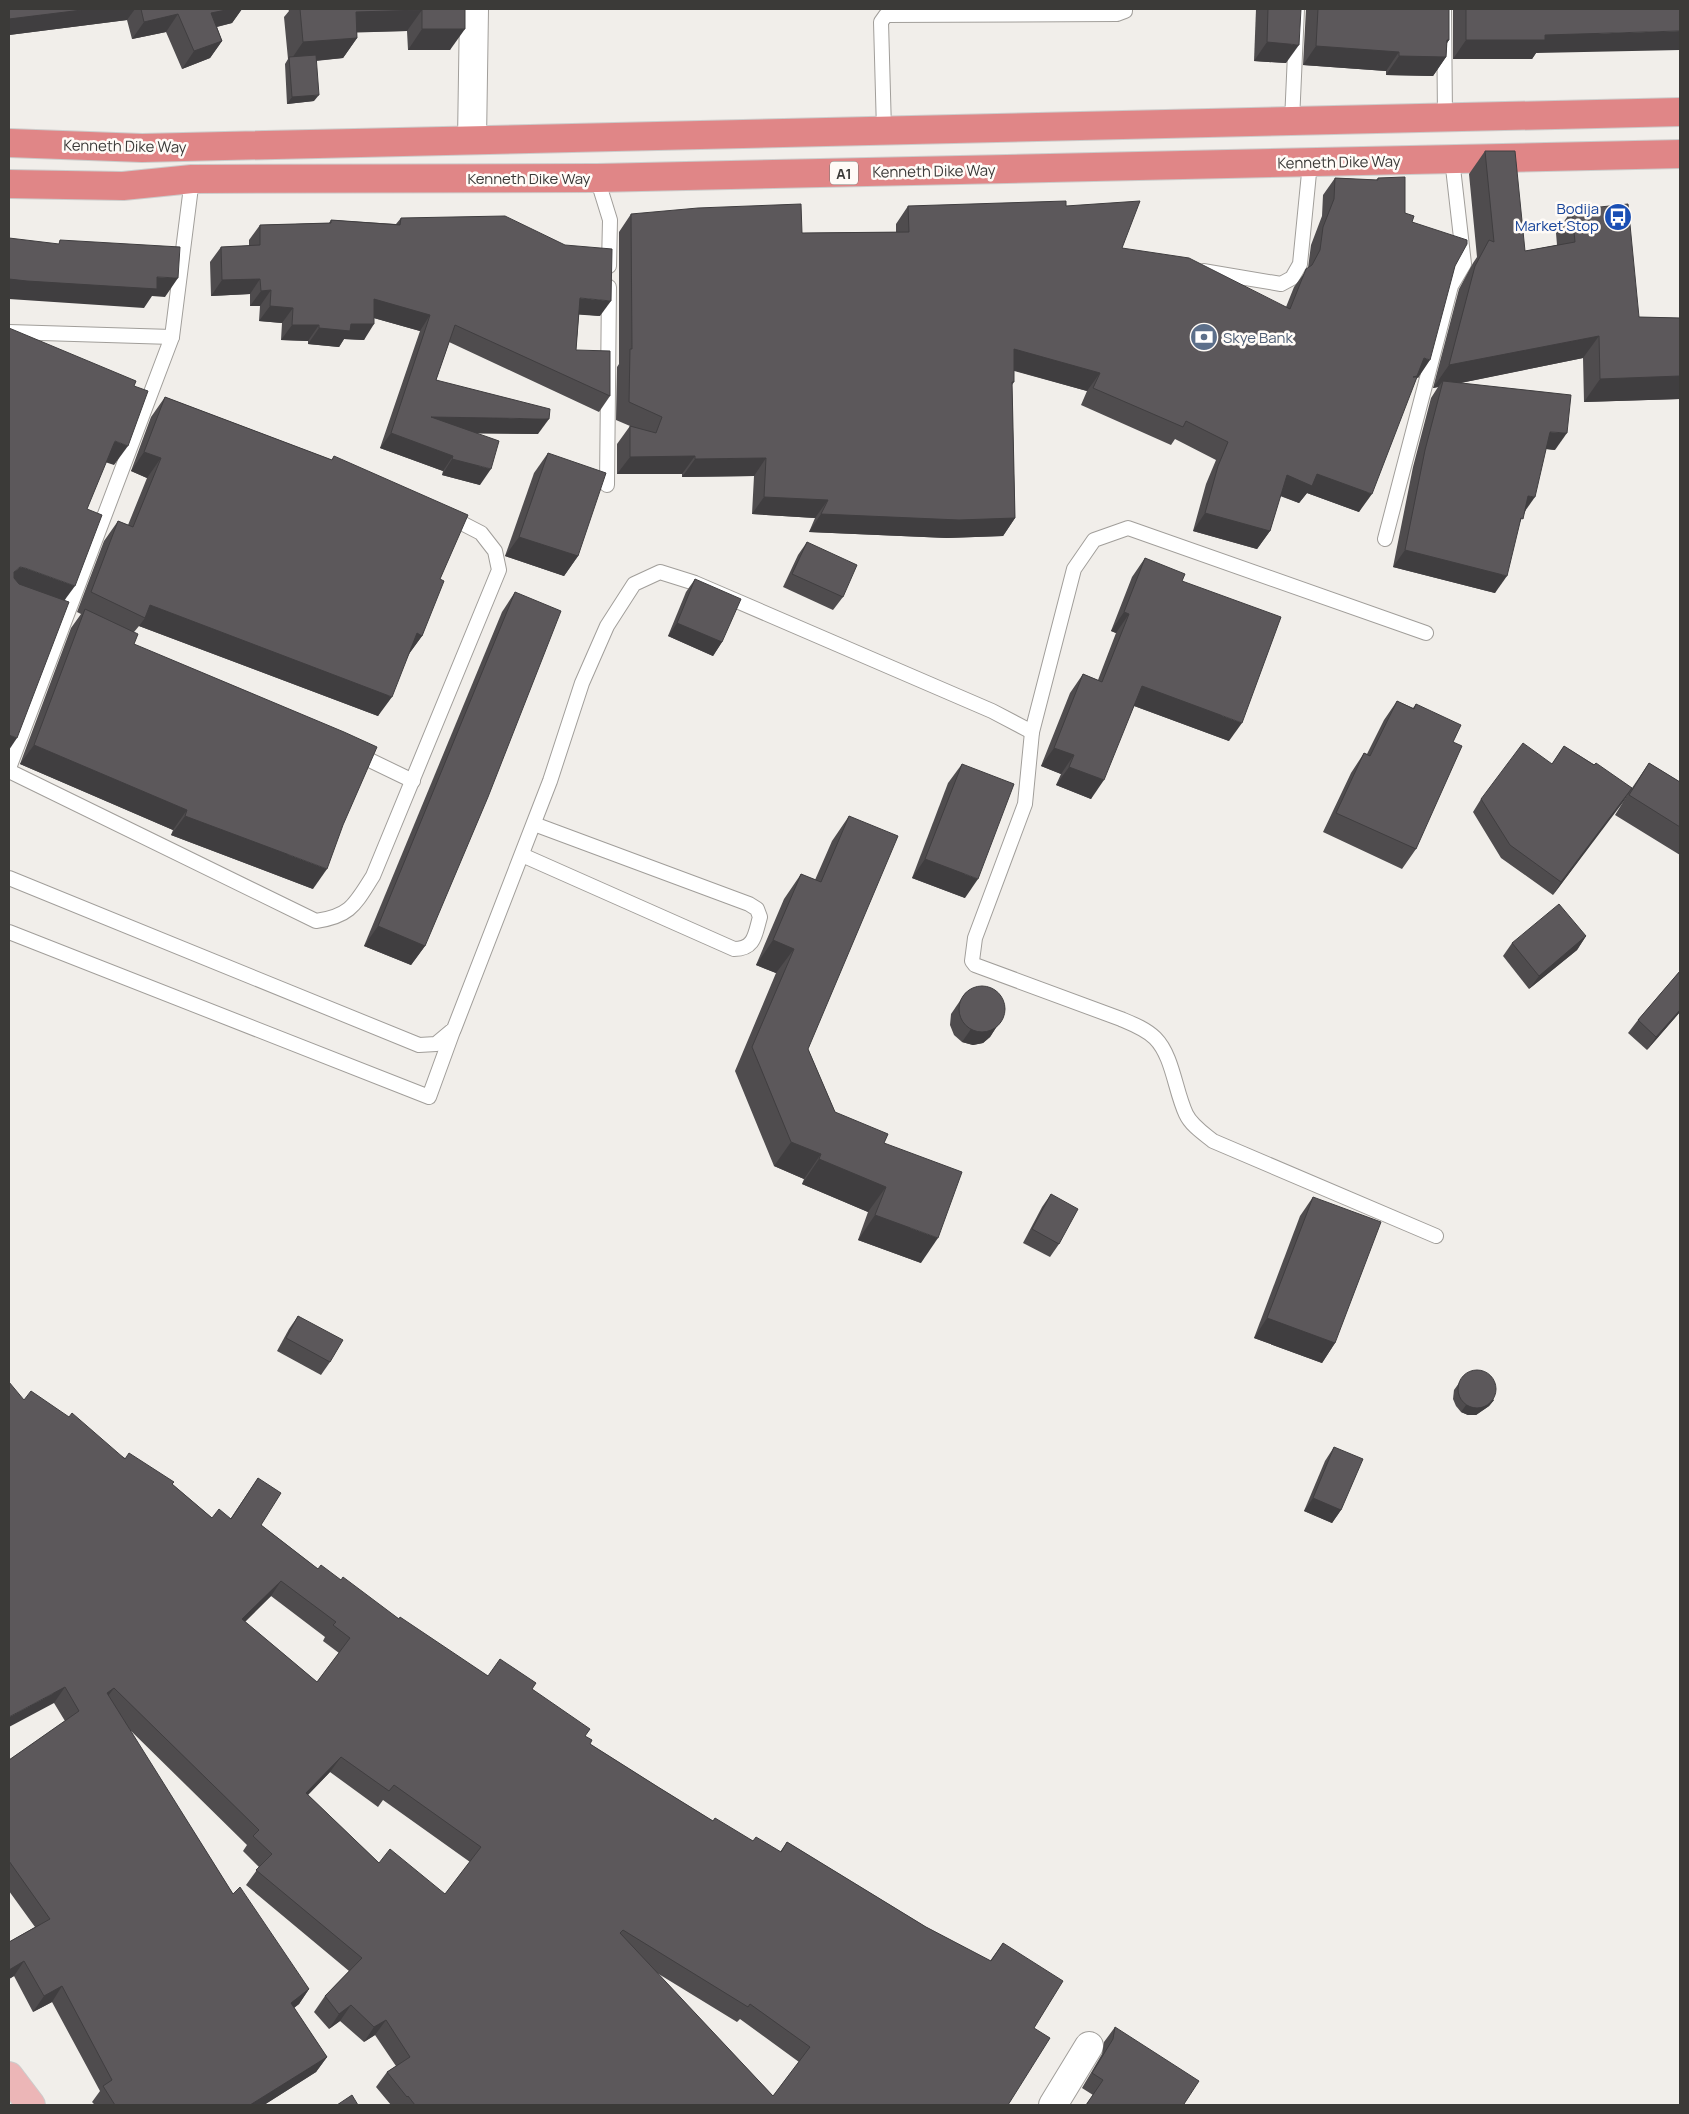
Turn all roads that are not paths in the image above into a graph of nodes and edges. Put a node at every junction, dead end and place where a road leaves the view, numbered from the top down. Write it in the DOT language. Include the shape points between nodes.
graph roads {
  1 [pos="474,9"];
  2 [pos="1126,9"];
  3 [pos="1298,9"];
  4 [pos="1444,9"];
  5 [pos="1680,112"];
  6 [pos="1444,117"];
  7 [pos="1292,121"];
  8 [pos="884,130"];
  9 [pos="472,140"];
  10 [pos="9,143"];
  11 [pos="1680,154"];
  12 [pos="1452,159"];
  13 [pos="1310,163"];
  14 [pos="596,178"];
  15 [pos="192,179"];
  16 [pos="9,184"];
  17 [pos="1188,268"];
  18 [pos="9,332"];
  19 [pos="172,337"];
  20 [pos="607,485"];
  21 [pos="438,510"];
  22 [pos="1385,539"];
  23 [pos="50,610"];
  24 [pos="71,618"];
  25 [pos="1426,633"];
  26 [pos="1032,732"];
  27 [pos="342,747"];
  28 [pos="9,770"];
  29 [pos="413,781"];
  30 [pos="534,824"];
  31 [pos="522,855"];
  32 [pos="9,878"];
  33 [pos="9,932"];
  34 [pos="454,1029"];
  35 [pos="1436,1236"];
  36 [pos="1089,2046"];
  37 [pos="9,2076"];
  38 [pos="31,2105"];
  39 [pos="1053,2105"];
  1 -- 9 [label="street"];
  2 -- 8 [label="lane" via="1117,14 886,15 881,22"];
  3 -- 7 [label="lane"];
  4 -- 6 [label="lane"];
  5 -- 6 [label="highway, Kenneth Dike Way"];
  6 -- 7 [label="highway, Kenneth Dike Way"];
  7 -- 8 [label="highway, Kenneth Dike Way"];
  8 -- 9 [label="highway, Kenneth Dike Way"];
  9 -- 10 [label="highway, Kenneth Dike Way" via="142,148"];
  11 -- 12 [label="highway, Kenneth Dike Way / A1"];
  12 -- 13 [label="highway, Kenneth Dike Way / A1"];
  12 -- 22 [label="lane" via="1464,264 1451,286"];
  13 -- 14 [label="highway, Kenneth Dike Way / A1"];
  13 -- 17 [label="lane" via="1300,264 1292,278 1281,284"];
  14 -- 15 [label="highway, Kenneth Dike Way / A1"];
  14 -- 20 [label="lane" via="610,220"];
  15 -- 16 [label="highway, Kenneth Dike Way / A1" via="123,186"];
  15 -- 19 [label="lane"];
  18 -- 19 [label="lane"];
  19 -- 24 [label="lane"];
  21 -- 29 [label="lane" via="481,533 496,551 499,570"];
  23 -- 24 [label="lane"];
  24 -- 28 [label="lane"];
  25 -- 26 [label="lane" via="1128,528 1094,540 1074,569"];
  26 -- 30 [label="lane" via="992,711 695,583 660,572 634,584 606,626 582,683"];
  26 -- 35 [label="lane" via="1025,804 975,938 972,961 975,965 1121,1019 1155,1038 1164,1050 1186,1115 1213,1141"];
  27 -- 29 [label="lane"];
  28 -- 29 [label="lane" via="316,921 333,918 352,908 373,876"];
  30 -- 31 [label="lane"];
  30 -- 31 [label="lane" via="749,904 757,909 760,917 752,942 744,949 734,949"];
  31 -- 34 [label="lane"];
  32 -- 34 [label="lane" via="419,1045 436,1044"];
  33 -- 34 [label="lane" via="429,1097"];
  36 -- 39 [label="street"];
  37 -- 38 [label="main road"];
}
